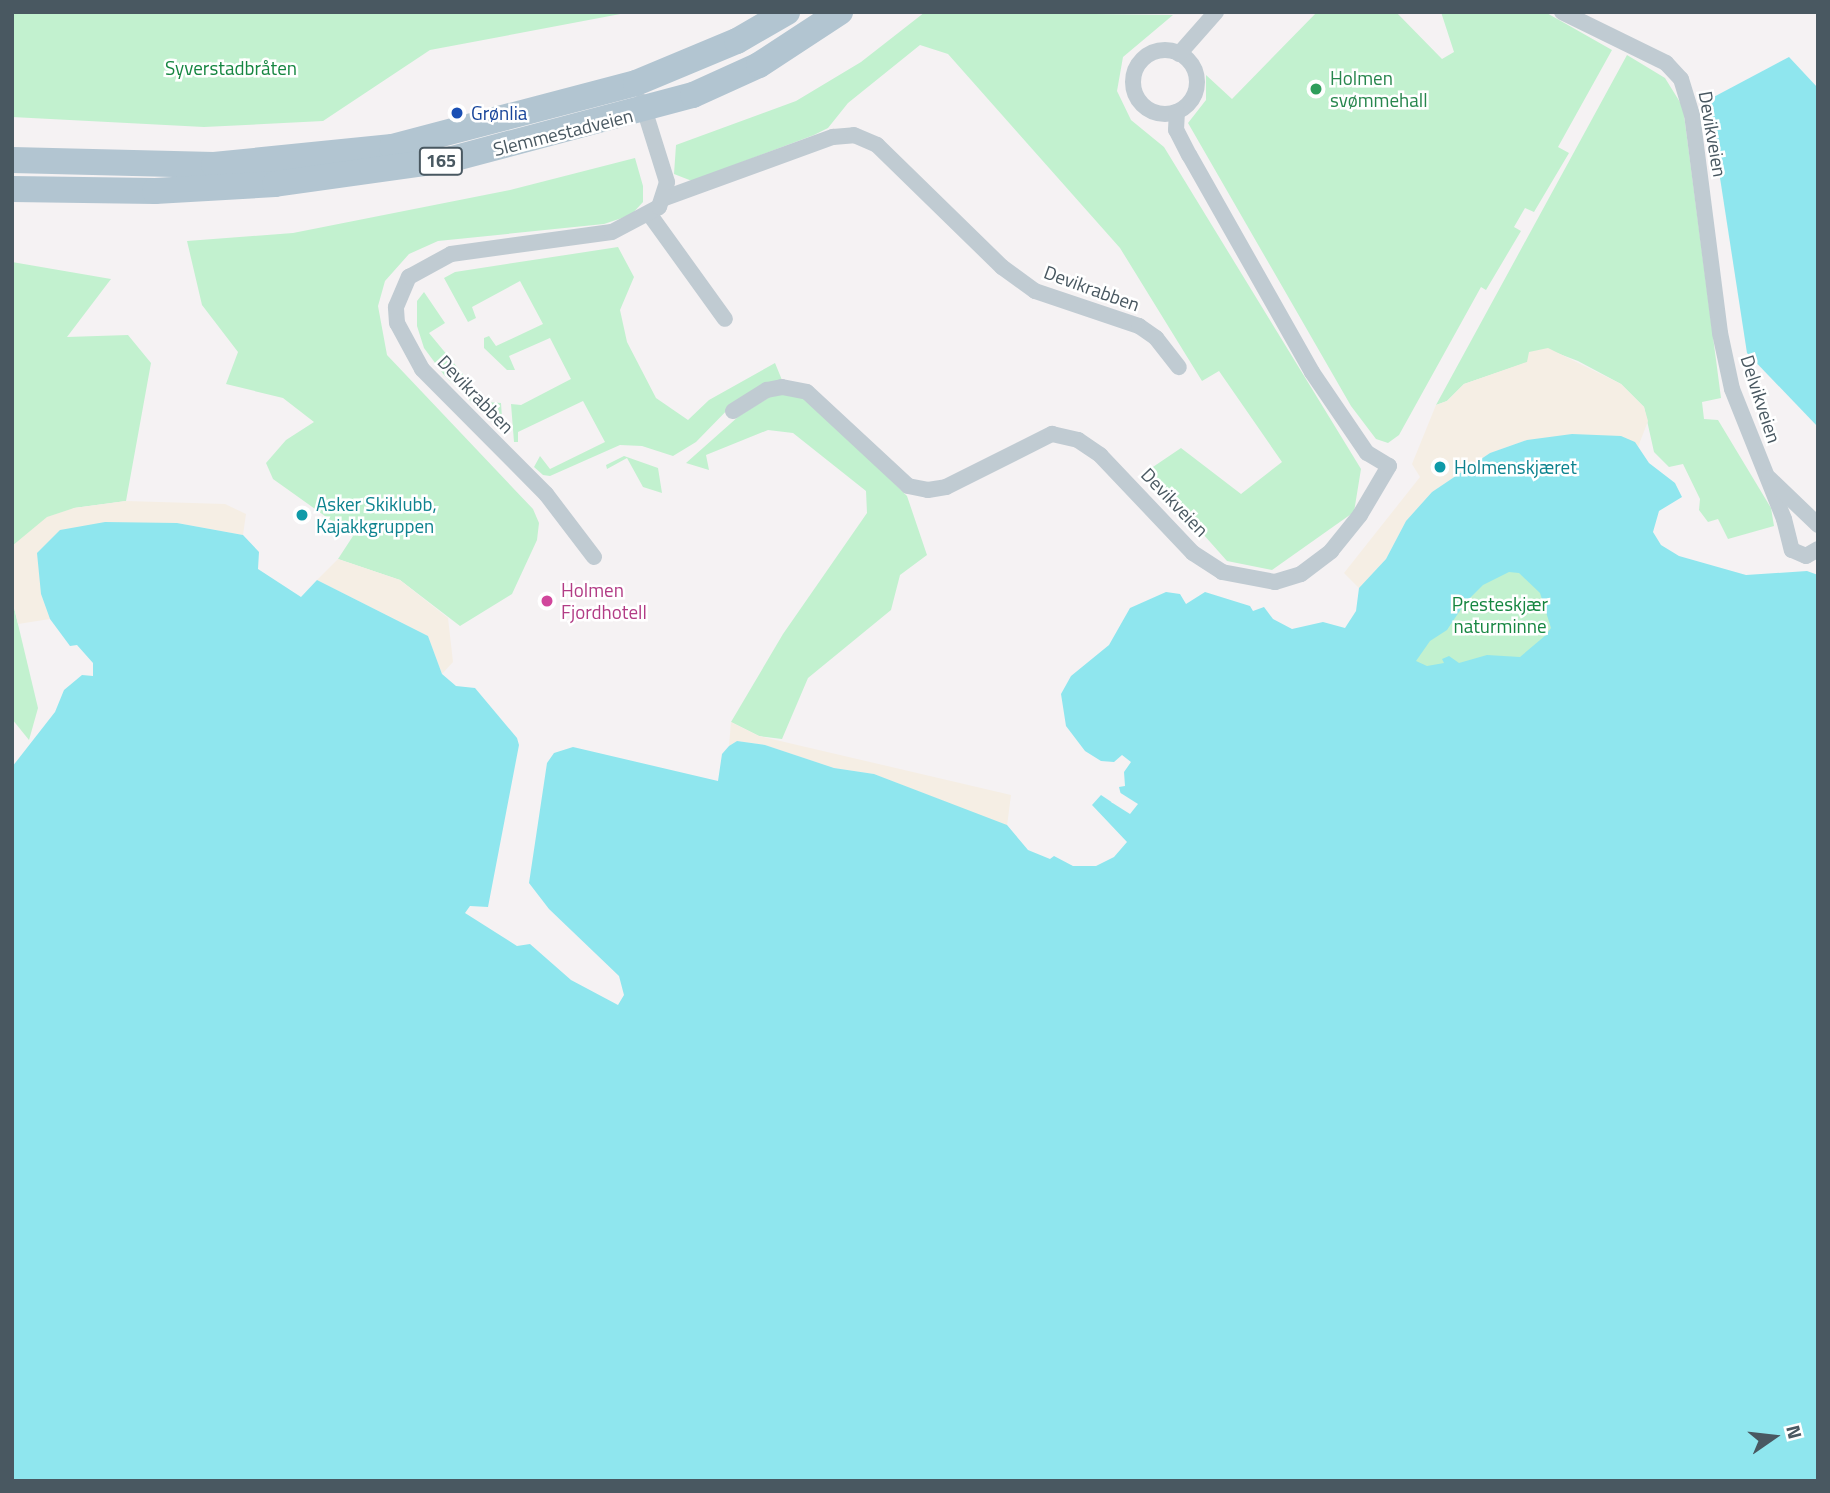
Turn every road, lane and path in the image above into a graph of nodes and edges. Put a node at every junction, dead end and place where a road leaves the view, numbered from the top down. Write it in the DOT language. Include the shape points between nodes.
graph roads {
  1 [pos="787,12"];
  2 [pos="840,12"];
  3 [pos="1216,12"];
  4 [pos="1562,12"];
  5 [pos="1179,54"];
  6 [pos="636,83"];
  7 [pos="645,111"];
  8 [pos="1177,112"];
  9 [pos="12,160"];
  10 [pos="12,189"];
  11 [pos="665,198"];
  12 [pos="650,215"];
  13 [pos="725,319"];
  14 [pos="1720,333"];
  15 [pos="1179,367"];
  16 [pos="733,411"];
  17 [pos="1767,477"];
  18 [pos="1818,525"];
  19 [pos="1818,549"];
  20 [pos="594,557"];
  1 -- 6 [label="main road, Slemmestadveien / 165" via="737,41"];
  2 -- 7 [label="main road, Slemmestadveien / 165" via="759,65"];
  3 -- 5 [label="street"];
  4 -- 14 [label="street, Devikveien" via="1665,63 1682,79 1692,114"];
  5 -- 8 [label="street" via="1193,68 1197,88"];
  5 -- 8 [label="street" via="1150,54 1135,70 1133,80 1146,108 1156,113"];
  6 -- 7 [label="street"];
  6 -- 9 [label="main road, Slemmestadveien / 165" via="457,132 352,152 162,166"];
  7 -- 10 [label="main road, Slemmestadveien / 165" via="452,159 321,179 155,191"];
  7 -- 11 [label="street" via="665,169"];
  8 -- 16 [label="street, Devikveien" via="1177,130 1189,155 1312,372 1367,453 1389,466 1360,515 1331,551 1301,574 1275,582 1222,572 1193,553 1100,455 1078,440 1052,434 946,487 928,490 908,486 807,393 782,387 767,390"];
  11 -- 12 [label="street, Devikrabben"];
  11 -- 15 [label="street, Devikrabben" via="833,137 854,135 877,145 1002,267 1035,291 1139,326 1156,338"];
  12 -- 13 [label="street"];
  12 -- 20 [label="street, Devikrabben" via="612,232 451,254 409,277 396,307 397,323 422,369 546,494"];
  14 -- 17 [label="street, Delvikveien" via="1739,412"];
  17 -- 18 [label="street, Delvikveien"];
  17 -- 19 [label="street, Delvikveien" via="1792,550 1806,556"];
}
